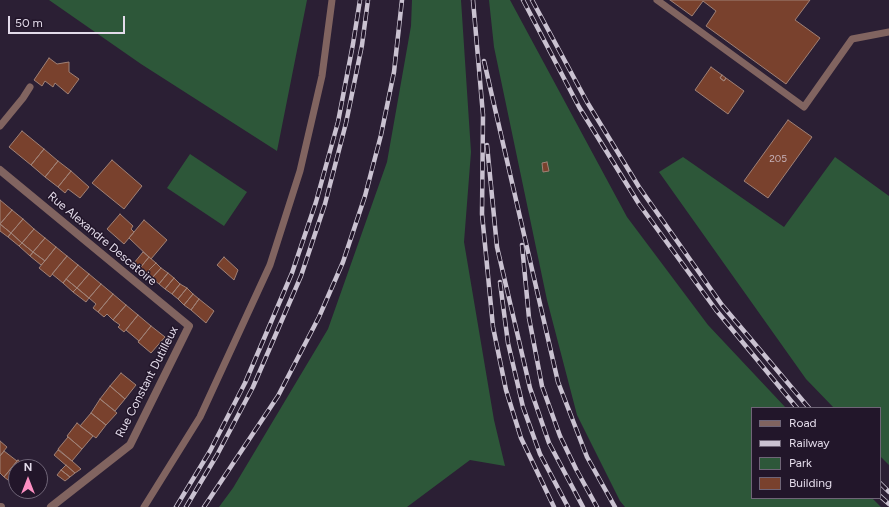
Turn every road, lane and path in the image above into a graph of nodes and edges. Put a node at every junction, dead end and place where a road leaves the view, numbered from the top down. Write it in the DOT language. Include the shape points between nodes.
graph roads {
  1 [pos="332,0"];
  2 [pos="657,0"];
  3 [pos="889,32"];
  4 [pos="30,87"];
  5 [pos="0,126"];
  6 [pos="0,170"];
  7 [pos="189,326"];
  8 [pos="51,507"];
  9 [pos="144,507"];
  1 -- 9 [label="lane" via="322,76 300,171 270,265 200,418"];
  2 -- 3 [label="lane" via="804,107 852,39"];
  4 -- 5 [label="lane"];
  6 -- 7 [label="street, Rue Alexandre Descatoire"];
  7 -- 8 [label="street, Rue Constant Dutilleux" via="130,445"];
}
